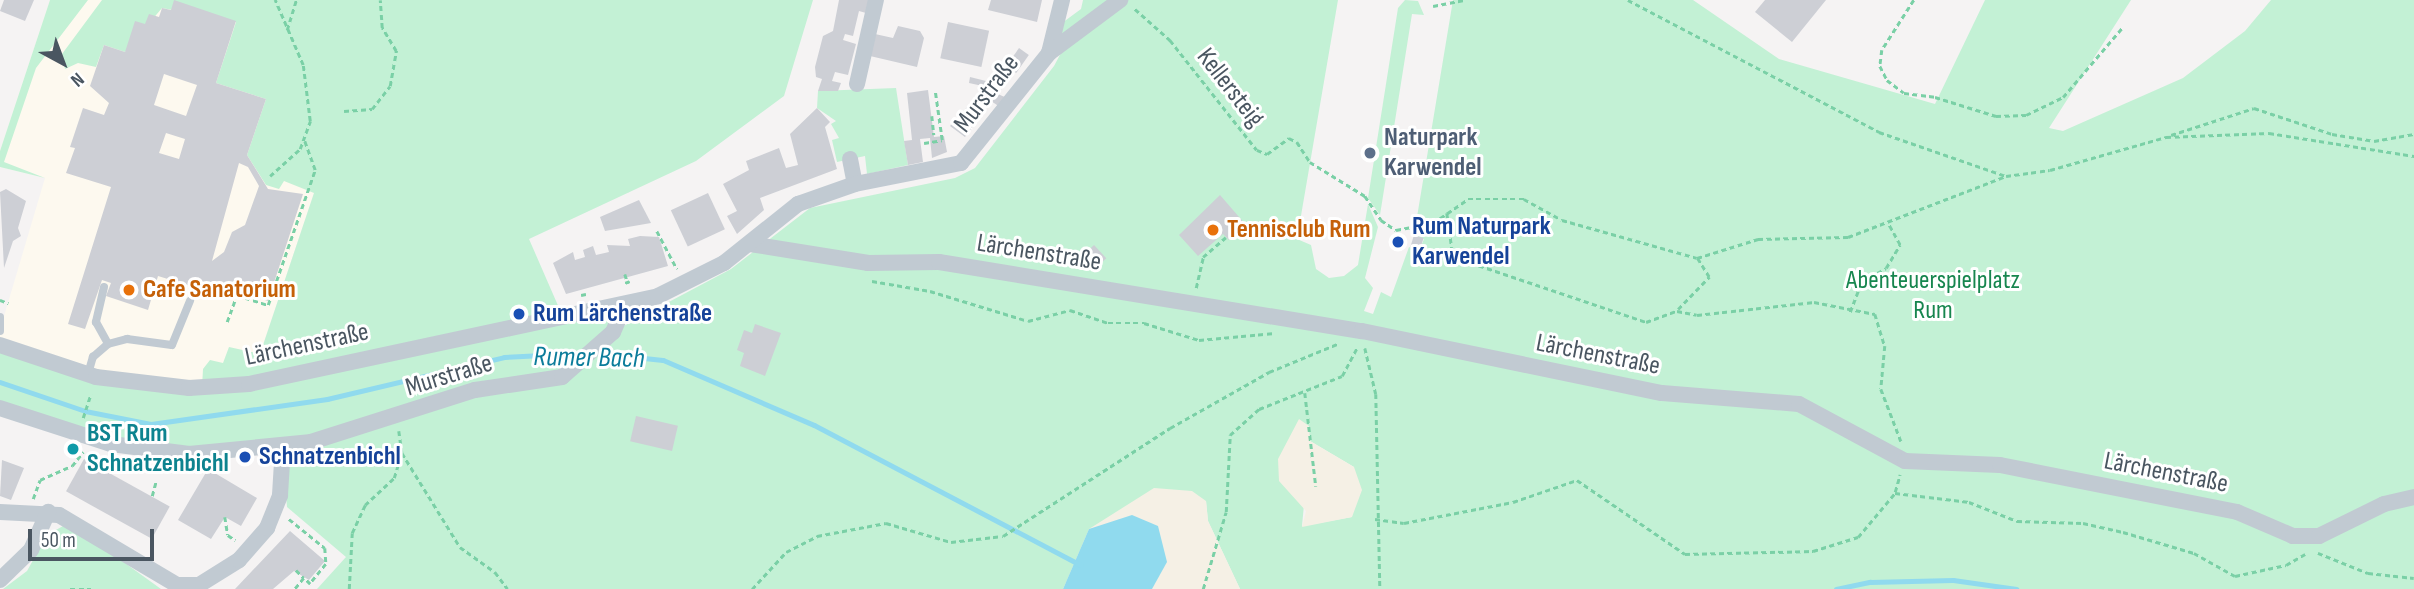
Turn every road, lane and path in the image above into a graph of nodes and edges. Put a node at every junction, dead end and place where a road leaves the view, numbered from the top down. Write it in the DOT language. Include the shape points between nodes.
graph roads {
  1 [pos="275,0"];
  2 [pos="296,0"];
  3 [pos="380,0"];
  4 [pos="876,0"];
  5 [pos="1062,0"];
  6 [pos="1122,0"];
  7 [pos="1465,0"];
  8 [pos="1628,0"];
  9 [pos="1913,0"];
  10 [pos="1446,2"];
  11 [pos="1433,6"];
  12 [pos="2122,28"];
  13 [pos="287,30"];
  14 [pos="1049,53"];
  15 [pos="857,84"];
  16 [pos="935,91"];
  17 [pos="344,111"];
  18 [pos="932,116"];
  19 [pos="937,120"];
  20 [pos="2414,134"];
  21 [pos="934,135"];
  22 [pos="2165,137"];
  23 [pos="304,140"];
  24 [pos="924,143"];
  25 [pos="2414,156"];
  26 [pos="850,159"];
  27 [pos="270,176"];
  28 [pos="2006,176"];
  29 [pos="855,184"];
  30 [pos="1447,213"];
  31 [pos="1888,223"];
  32 [pos="657,231"];
  33 [pos="1226,237"];
  34 [pos="750,244"];
  35 [pos="665,247"];
  36 [pos="661,250"];
  37 [pos="1697,258"];
  38 [pos="672,260"];
  39 [pos="667,263"];
  40 [pos="625,274"];
  41 [pos="682,278"];
  42 [pos="867,280"];
  43 [pos="627,281"];
  44 [pos="104,287"];
  45 [pos="0,300"];
  46 [pos="190,301"];
  47 [pos="8,303"];
  48 [pos="1196,304"];
  49 [pos="625,305"];
  50 [pos="1677,311"];
  51 [pos="1850,312"];
  52 [pos="0,317"];
  53 [pos="1289,319"];
  54 [pos="228,322"];
  55 [pos="0,331"];
  56 [pos="1362,331"];
  57 [pos="108,344"];
  58 [pos="0,345"];
  59 [pos="90,382"];
  60 [pos="1305,393"];
  61 [pos="0,408"];
  62 [pos="397,418"];
  63 [pos="82,429"];
  64 [pos="283,446"];
  65 [pos="402,453"];
  66 [pos="1905,461"];
  67 [pos="156,481"];
  68 [pos="1316,486"];
  69 [pos="1895,493"];
  70 [pos="152,496"];
  71 [pos="2414,498"];
  72 [pos="276,508"];
  73 [pos="27,510"];
  74 [pos="0,512"];
  75 [pos="48,512"];
  76 [pos="225,517"];
  77 [pos="1375,519"];
  78 [pos="228,535"];
  79 [pos="296,570"];
  80 [pos="304,578"];
  81 [pos="2414,578"];
  82 [pos="0,580"];
  83 [pos="195,588"];
  84 [pos="70,589"];
  85 [pos="91,589"];
  86 [pos="295,589"];
  87 [pos="349,589"];
  88 [pos="508,589"];
  89 [pos="752,589"];
  90 [pos="1203,589"];
  91 [pos="1380,589"];
  1 -- 13 [label="path"];
  2 -- 13 [label="path"];
  3 -- 17 [label="path" via="382,27 396,51 390,86 372,109"];
  4 -- 15 [label="street"];
  5 -- 14 [label="street, Murstraße"];
  6 -- 14 [label="street, Murstraße"];
  6 -- 30 [label="path, Kellersteig" via="1170,40 1257,150 1267,154 1289,138 1310,162 1365,196 1381,220 1396,230 1413,230"];
  7 -- 10 [label="path"];
  8 -- 28 [label="path" via="1879,132"];
  9 -- 12 [label="path" via="1882,50 1880,65 1887,80 1904,93 1935,97 1996,116 2026,115 2063,97"];
  10 -- 11 [label="path"];
  13 -- 23 [label="path" via="310,92"];
  14 -- 29 [label="street, Murstraße" via="961,163"];
  16 -- 19 [label="path"];
  18 -- 19 [label="path"];
  19 -- 21 [label="path"];
  19 -- 24 [label="path" via="942,140"];
  20 -- 22 [label="path" via="2374,141 2353,138 2254,108"];
  22 -- 25 [label="path" via="2269,133"];
  22 -- 28 [label="path" via="2050,170"];
  23 -- 27 [label="path" via="287,164"];
  23 -- 54 [label="path" via="315,170 268,305 237,295"];
  26 -- 29 [label="street"];
  28 -- 31 [label="path"];
  29 -- 34 [label="street, Murstraße" via="798,204"];
  30 -- 37 [label="path" via="1468,199 1524,199 1562,219"];
  30 -- 50 [label="path" via="1452,248 1463,260 1646,322"];
  31 -- 37 [label="path" via="1848,237 1758,239"];
  31 -- 51 [label="path" via="1900,245 1886,268 1862,281"];
  32 -- 35 [label="path"];
  33 -- 48 [label="path" via="1196,270"];
  34 -- 48 [label="street, Lärchenstraße" via="868,263 939,262"];
  34 -- 49 [label="street, Murstraße" via="691,282"];
  35 -- 36 [label="path"];
  35 -- 38 [label="path"];
  37 -- 50 [label="path" via="1709,276"];
  38 -- 39 [label="path"];
  38 -- 41 [label="path"];
  40 -- 43 [label="path"];
  42 -- 53 [label="path" via="930,292 1028,321 1070,310 1108,323 1144,323 1199,340 1272,337"];
  44 -- 57 [label="lane" via="96,322"];
  45 -- 47 [label="path"];
  46 -- 57 [label="lane" via="172,345 127,339"];
  48 -- 53 [label="street, Lärchenstraße"];
  49 -- 59 [label="street, Lärchenstraße" via="249,384 189,388"];
  49 -- 62 [label="street, Murstraße" via="620,324 572,370 556,379 442,399"];
  50 -- 51 [label="path" via="1697,315 1814,302"];
  51 -- 66 [label="path" via="1875,314 1885,346 1878,374"];
  52 -- 55 [label="lane"];
  53 -- 56 [label="street, Lärchenstraße"];
  56 -- 60 [label="path" via="1342,376"];
  56 -- 66 [label="street, Lärchenstraße" via="1662,393 1799,404"];
  56 -- 77 [label="path" via="1376,394"];
  56 -- 89 [label="path" via="1269,372 1181,421 1003,536 951,542 886,523 817,536 786,552"];
  57 -- 59 [label="lane" via="93,357"];
  58 -- 59 [label="street, Lärchenstraße"];
  59 -- 63 [label="path"];
  60 -- 68 [label="path"];
  60 -- 90 [label="path" via="1259,409 1230,436 1226,512"];
  61 -- 63 [label="street, Murstraße"];
  62 -- 64 [label="street, Murstraße"];
  62 -- 65 [label="path"];
  63 -- 64 [label="street, Murstraße" via="189,454"];
  63 -- 73 [label="path" via="83,456 40,480"];
  64 -- 72 [label="street"];
  65 -- 87 [label="path" via="394,478 365,505 352,533"];
  65 -- 88 [label="path" via="460,547 495,572"];
  66 -- 69 [label="path"];
  66 -- 71 [label="street, Lärchenstraße" via="2000,465 2237,512 2293,536 2319,536 2384,504"];
  67 -- 70 [label="path"];
  69 -- 77 [label="path" via="1858,537 1813,551 1685,554 1577,480 1513,502 1404,523"];
  69 -- 81 [label="path" via="1969,502 2017,521 2083,523 2123,532 2194,553 2235,576 2286,565 2311,550 2368,573"];
  72 -- 80 [label="path" via="325,548 326,565 310,583"];
  72 -- 83 [label="street" via="250,550"];
  73 -- 74 [label="street"];
  73 -- 75 [label="street"];
  75 -- 82 [label="street" via="31,550"];
  75 -- 83 [label="street" via="177,585"];
  76 -- 78 [label="path"];
  77 -- 91 [label="path"];
  79 -- 80 [label="path"];
  80 -- 86 [label="path"];
  84 -- 85 [label="path"];
}
